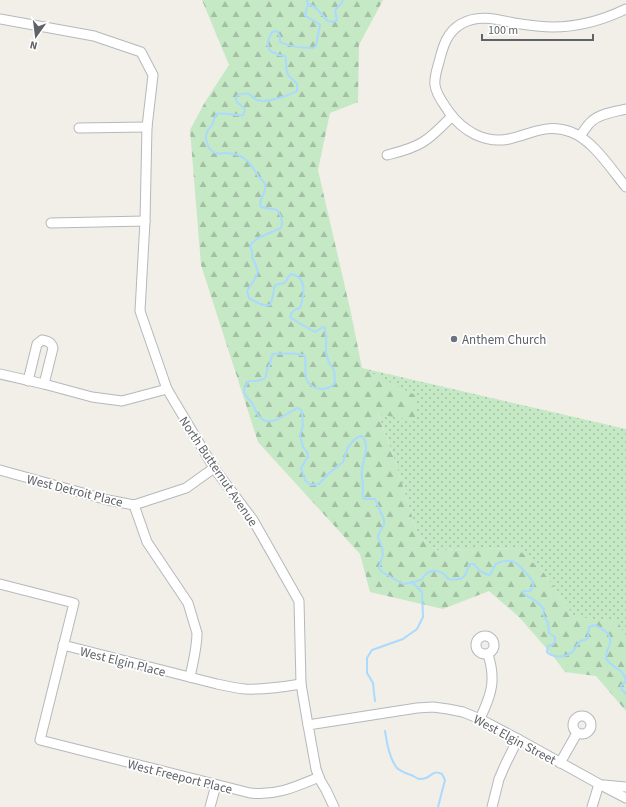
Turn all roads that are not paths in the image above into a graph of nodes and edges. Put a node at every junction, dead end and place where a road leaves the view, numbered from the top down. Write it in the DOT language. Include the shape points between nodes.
graph roads {
  1 [pos="626,8"];
  2 [pos="0,18"];
  3 [pos="626,109"];
  4 [pos="452,116"];
  5 [pos="147,127"];
  6 [pos="79,128"];
  7 [pos="580,136"];
  8 [pos="387,155"];
  9 [pos="626,187"];
  10 [pos="145,221"];
  11 [pos="51,223"];
  12 [pos="0,374"];
  13 [pos="28,381"];
  14 [pos="44,384"];
  15 [pos="167,389"];
  16 [pos="214,468"];
  17 [pos="0,470"];
  18 [pos="134,505"];
  19 [pos="0,584"];
  20 [pos="63,645"];
  21 [pos="488,654"];
  22 [pos="190,677"];
  23 [pos="301,684"];
  24 [pos="480,719"];
  25 [pos="308,725"];
  26 [pos="577,733"];
  27 [pos="518,739"];
  28 [pos="560,763"];
  29 [pos="319,777"];
  30 [pos="216,784"];
  31 [pos="599,784"];
  32 [pos="626,787"];
  33 [pos="626,798"];
  34 [pos="210,807"];
  35 [pos="334,807"];
  36 [pos="492,807"];
  37 [pos="592,807"];
  1 -- 4 [label="street" via="583,24 553,27 493,18 472,19 461,24 453,30 442,48 435,84 443,104"];
  2 -- 5 [label="street, North Butternut Avenue" via="94,36 141,52 153,75"];
  3 -- 7 [label="street" via="595,119"];
  4 -- 7 [label="street" via="470,132 487,139 509,139 551,128"];
  4 -- 8 [label="street" via="422,143"];
  5 -- 6 [label="street"];
  5 -- 10 [label="street, North Butternut Avenue"];
  7 -- 9 [label="street" via="594,148"];
  10 -- 11 [label="street"];
  10 -- 15 [label="street, North Butternut Avenue" via="140,311"];
  12 -- 13 [label="street"];
  13 -- 14 [label="street"];
  13 -- 14 [label="street" via="37,344 42,340 51,343 53,348"];
  14 -- 15 [label="street" via="92,398 122,400"];
  15 -- 16 [label="street, North Butternut Avenue"];
  16 -- 18 [label="street, West Detroit Place" via="186,488"];
  16 -- 23 [label="street, North Butternut Avenue" via="253,520 299,601"];
  17 -- 18 [label="street, West Detroit Place"];
  18 -- 22 [label="street" via="147,542 188,603 197,633"];
  19 -- 20 [label="street, West Elgin Place" via="74,603"];
  20 -- 22 [label="street, West Elgin Place"];
  20 -- 30 [label="street, West Freeport Place" via="40,740"];
  21 -- 24 [label="street" via="492,684"];
  22 -- 23 [label="street, West Elgin Place" via="244,688 261,689"];
  23 -- 25 [label="street, North Butternut Avenue"];
  24 -- 25 [label="street, West Elgin Street" via="463,712 433,707"];
  24 -- 27 [label="street, West Elgin Street"];
  25 -- 29 [label="street, North Butternut Avenue"];
  26 -- 28 [label="street"];
  27 -- 28 [label="street, West Elgin Street"];
  27 -- 36 [label="street" via="499,779"];
  28 -- 31 [label="street, West Elgin Street"];
  29 -- 30 [label="street, West Freeport Place" via="284,791 265,794 244,792"];
  29 -- 35 [label="street, North Butternut Avenue"];
  30 -- 34 [label="street"];
  31 -- 32 [label="street, West Elgin Street"];
  31 -- 33 [label="street, West Elgin Street"];
  31 -- 37 [label="street"];
}
